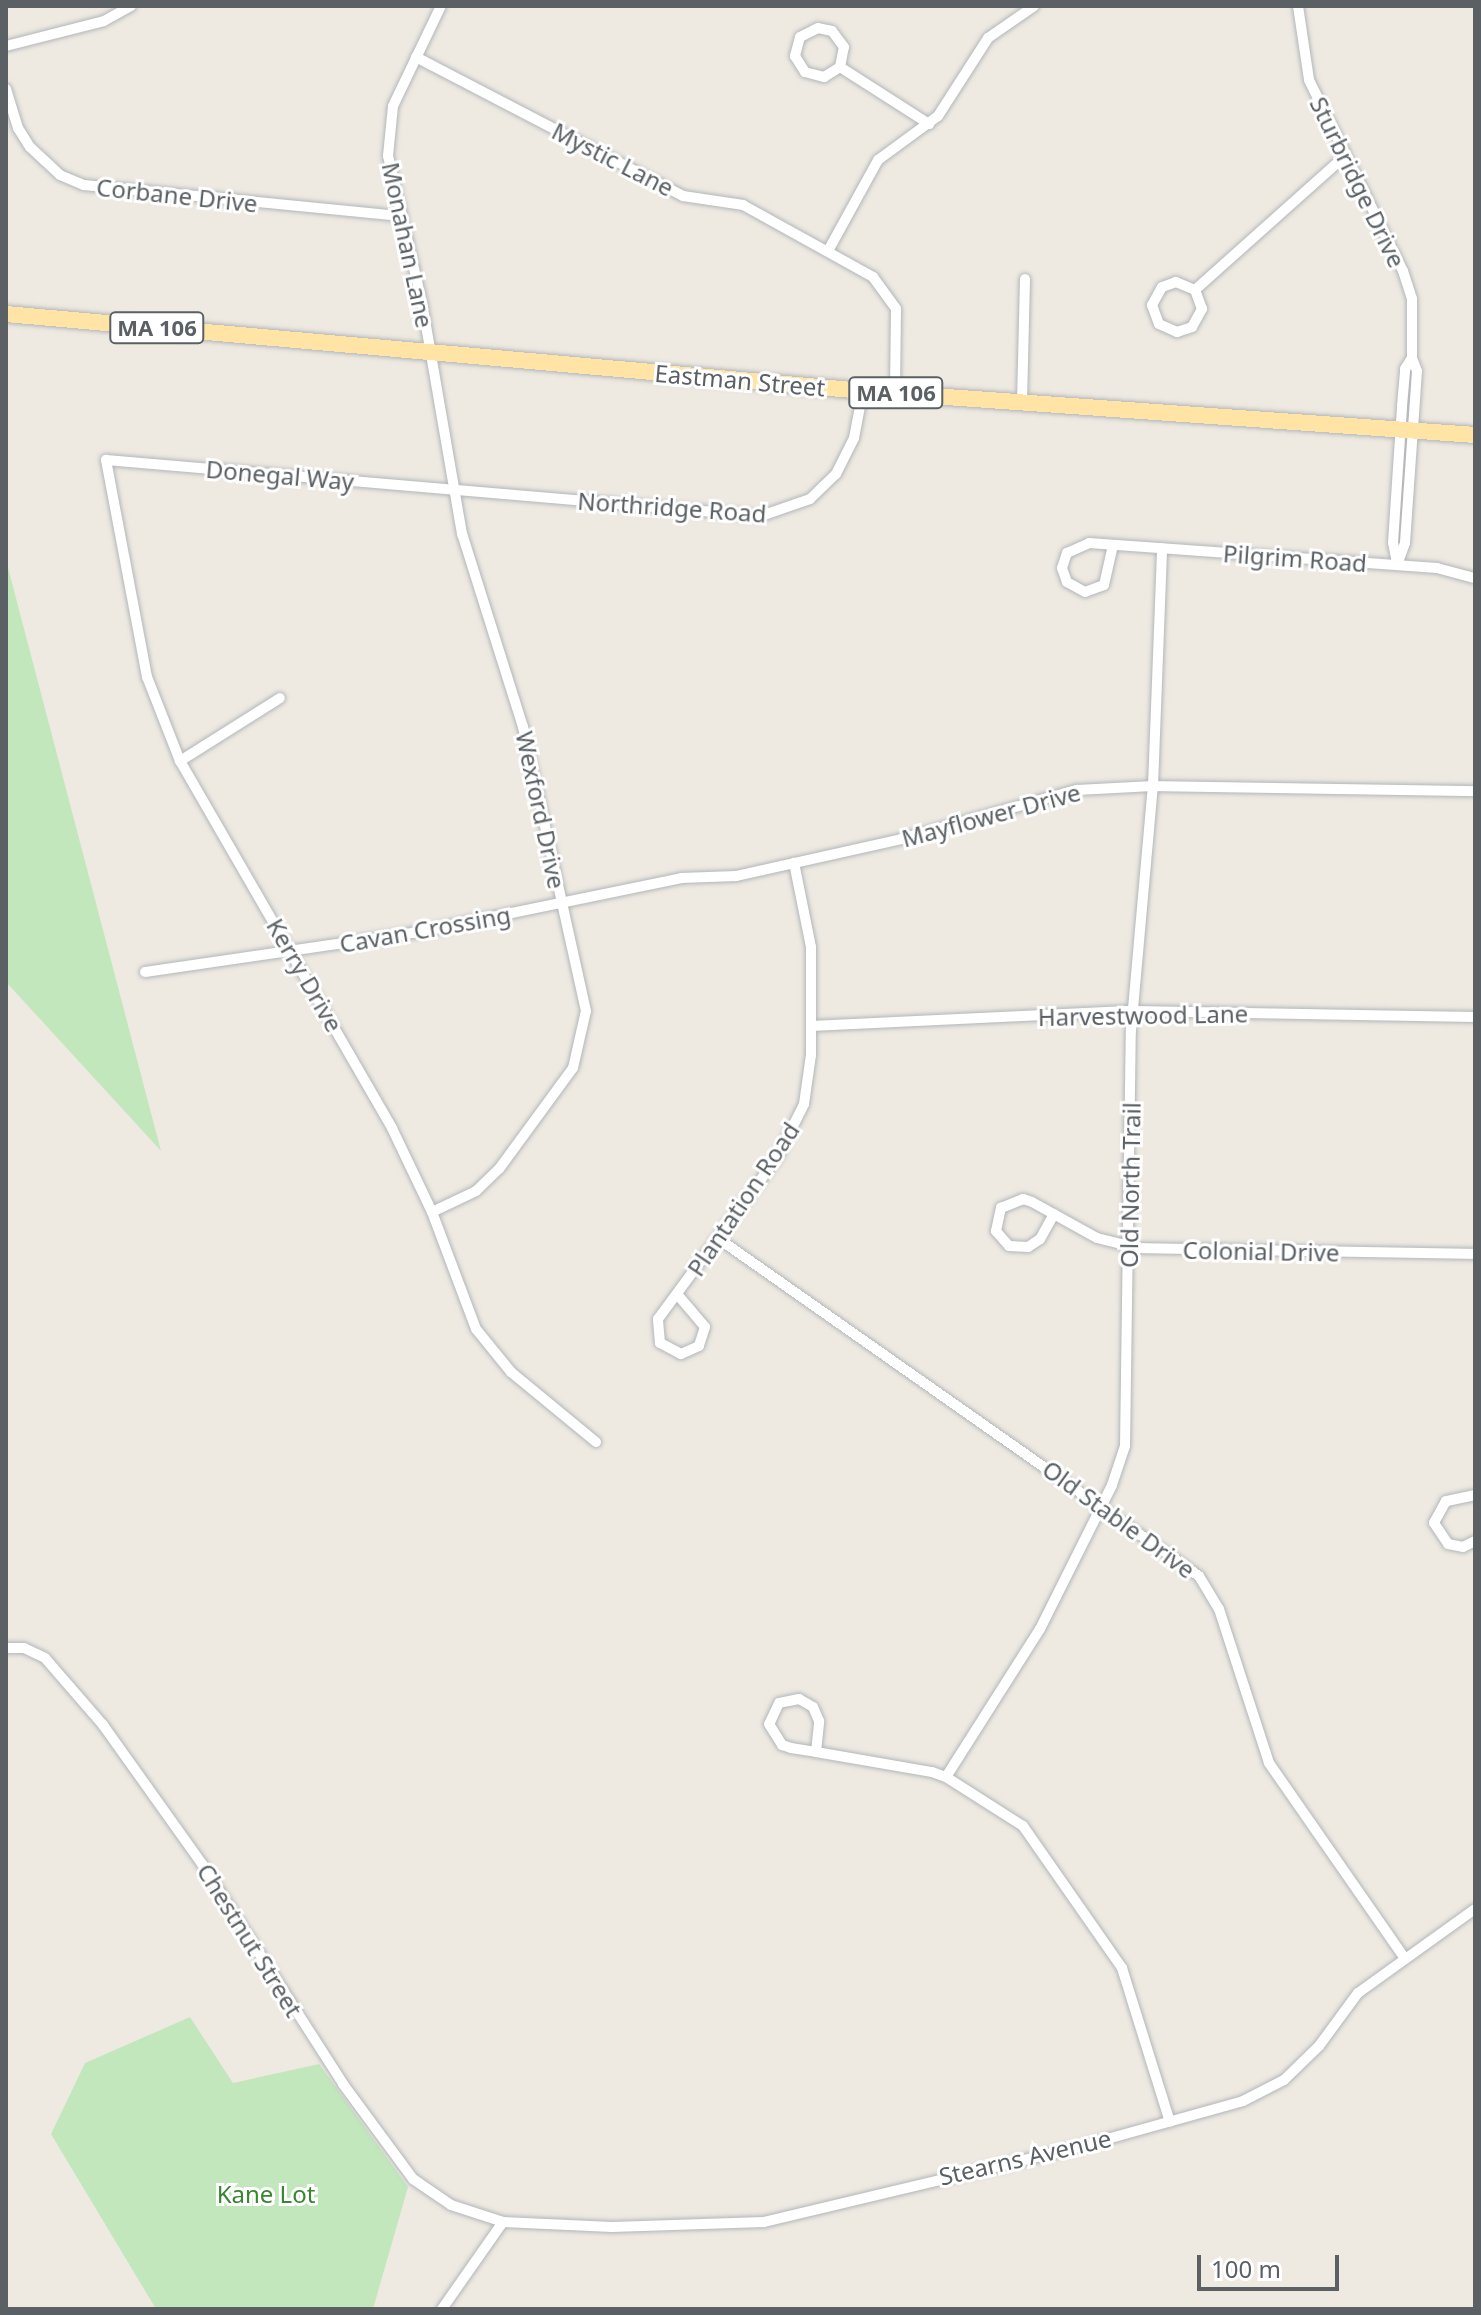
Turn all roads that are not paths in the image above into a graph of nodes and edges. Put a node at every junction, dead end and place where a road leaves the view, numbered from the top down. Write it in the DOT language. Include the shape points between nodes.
graph roads {
  1 [pos="131,6"];
  2 [pos="441,6"];
  3 [pos="1034,6"];
  4 [pos="1298,6"];
  5 [pos="6,46"];
  6 [pos="416,57"];
  7 [pos="840,67"];
  8 [pos="6,89"];
  9 [pos="929,124"];
  10 [pos="1345,156"];
  11 [pos="401,216"];
  12 [pos="828,251"];
  13 [pos="1025,279"];
  14 [pos="1195,290"];
  15 [pos="6,314"];
  16 [pos="430,352"];
  17 [pos="863,391"];
  18 [pos="895,393"];
  19 [pos="1022,402"];
  20 [pos="1407,430"];
  21 [pos="1475,435"];
  22 [pos="106,460"];
  23 [pos="453,490"];
  24 [pos="1113,545"];
  25 [pos="1162,548"];
  26 [pos="1397,565"];
  27 [pos="1475,578"];
  28 [pos="280,698"];
  29 [pos="180,761"];
  30 [pos="1153,786"];
  31 [pos="1475,791"];
  32 [pos="794,863"];
  33 [pos="561,904"];
  34 [pos="293,951"];
  35 [pos="145,972"];
  36 [pos="1133,1011"];
  37 [pos="1475,1017"];
  38 [pos="811,1026"];
  39 [pos="432,1212"];
  40 [pos="1054,1214"];
  41 [pos="719,1239"];
  42 [pos="1129,1247"];
  43 [pos="1475,1254"];
  44 [pos="677,1294"];
  45 [pos="596,1442"];
  46 [pos="1475,1495"];
  47 [pos="1102,1505"];
  48 [pos="1475,1541"];
  49 [pos="6,1648"];
  50 [pos="816,1752"];
  51 [pos="946,1777"];
  52 [pos="1475,1909"];
  53 [pos="1404,1957"];
  54 [pos="1170,2122"];
  55 [pos="503,2222"];
  56 [pos="442,2309"];
  1 -- 5 [label="street" via="104,21"];
  2 -- 6 [label="street, Monahan Lane"];
  3 -- 9 [label="street" via="988,38"];
  4 -- 10 [label="street, Sturbridge Drive" via="1309,80"];
  6 -- 11 [label="street, Monahan Lane" via="388,130"];
  6 -- 12 [label="street, Mystic Lane" via="683,196 743,205"];
  7 -- 7 [label="street" via="824,77 805,72 795,56 800,37 818,28 832,31 844,47"];
  7 -- 9 [label="street"];
  8 -- 11 [label="street, Corbane Drive" via="30,147 60,175 84,185"];
  9 -- 12 [label="street" via="878,160"];
  10 -- 14 [label="street"];
  10 -- 20 [label="street, Sturbridge Drive" via="1408,284 1417,371"];
  11 -- 16 [label="street, Monahan Lane"];
  12 -- 18 [label="street, Mystic Lane" via="880,282 894,302"];
  13 -- 19 [label="street"];
  14 -- 14 [label="street" via="1202,309 1192,327 1177,332 1159,324 1152,305 1162,287 1182,282"];
  15 -- 16 [label="main road, Eastman Street / MA 106"];
  16 -- 17 [label="main road, Eastman Street / MA 106"];
  16 -- 23 [label="street, Wexford Drive"];
  17 -- 18 [label="main road, Eastman Street / MA 106"];
  17 -- 23 [label="street, Northridge Road" via="854,438 836,474 810,499 774,515"];
  18 -- 19 [label="main road, Eastman Street / MA 106"];
  19 -- 20 [label="main road, Eastman Street / MA 106"];
  20 -- 21 [label="main road, Eastman Street / MA 106"];
  20 -- 26 [label="street, Sturbridge Drive" via="1405,543"];
  22 -- 23 [label="street, Donegal Way"];
  22 -- 29 [label="street, Kerry Drive" via="147,677"];
  23 -- 33 [label="street, Wexford Drive" via="478,590 523,727"];
  24 -- 24 [label="street, Pilgrim Road" via="1084,543 1070,549 1062,568 1067,582 1085,592 1104,585"];
  24 -- 25 [label="street, Pilgrim Road"];
  25 -- 26 [label="street, Pilgrim Road"];
  25 -- 30 [label="street, Old North Trail"];
  26 -- 27 [label="street, Pilgrim Road"];
  28 -- 29 [label="street"];
  29 -- 34 [label="street, Kerry Drive"];
  30 -- 31 [label="street, Mayflower Drive"];
  30 -- 32 [label="street, Mayflower Drive" via="1056,793 901,839"];
  30 -- 36 [label="street, Old North Trail"];
  32 -- 33 [label="street, Mayflower Drive" via="726,877 671,879"];
  32 -- 38 [label="street, Plantation Road" via="811,947"];
  33 -- 34 [label="street, Cavan Crossing"];
  33 -- 39 [label="street, Wexford Drive" via="585,1001 579,1056 561,1089 492,1176 467,1196"];
  34 -- 35 [label="street, Cavan Crossing"];
  34 -- 39 [label="street, Kerry Drive"];
  36 -- 37 [label="street, Harvestwood Lane"];
  36 -- 38 [label="street, Harvestwood Lane"];
  36 -- 42 [label="street, Old North Trail"];
  38 -- 41 [label="street, Plantation Road" via="810,1072 798,1118"];
  39 -- 45 [label="street, Kerry Drive" via="462,1300 486,1344 528,1388"];
  40 -- 40 [label="street, Colonial Drive" via="1028,1200 1013,1199 998,1212 995,1227 1005,1243 1028,1247"];
  40 -- 42 [label="street, Colonial Drive" via="1097,1238"];
  41 -- 44 [label="street, Plantation Road"];
  41 -- 47 [label="street, Old Stable Drive"];
  42 -- 43 [label="street, Colonial Drive"];
  42 -- 47 [label="street, Old North Trail" via="1125,1446"];
  44 -- 44 [label="street, Plantation Road" via="656,1329 663,1347 681,1354 699,1346 705,1327"];
  46 -- 48 [label="street" via="1446,1501 1434,1523 1448,1544 1463,1547"];
  47 -- 51 [label="street, Old North Trail" via="1036,1637"];
  47 -- 53 [label="street, Old Stable Drive" via="1191,1568 1212,1593 1269,1763"];
  49 -- 55 [label="street, Chestnut Street" via="24,1648 45,1658 103,1725 202,1864 343,2084 413,2179 451,2205"];
  50 -- 50 [label="street" via="786,1747 774,1738 769,1720 779,1703 799,1699 813,1707 819,1721"];
  50 -- 51 [label="street"];
  51 -- 54 [label="street" via="1023,1826 1102,1937 1125,1978"];
  52 -- 53 [label="street, Stearns Avenue"];
  53 -- 54 [label="street, Stearns Avenue" via="1358,1993 1319,2046 1284,2080 1243,2101"];
  54 -- 55 [label="street, Stearns Avenue" via="764,2222 612,2227"];
  55 -- 56 [label="street"];
}
